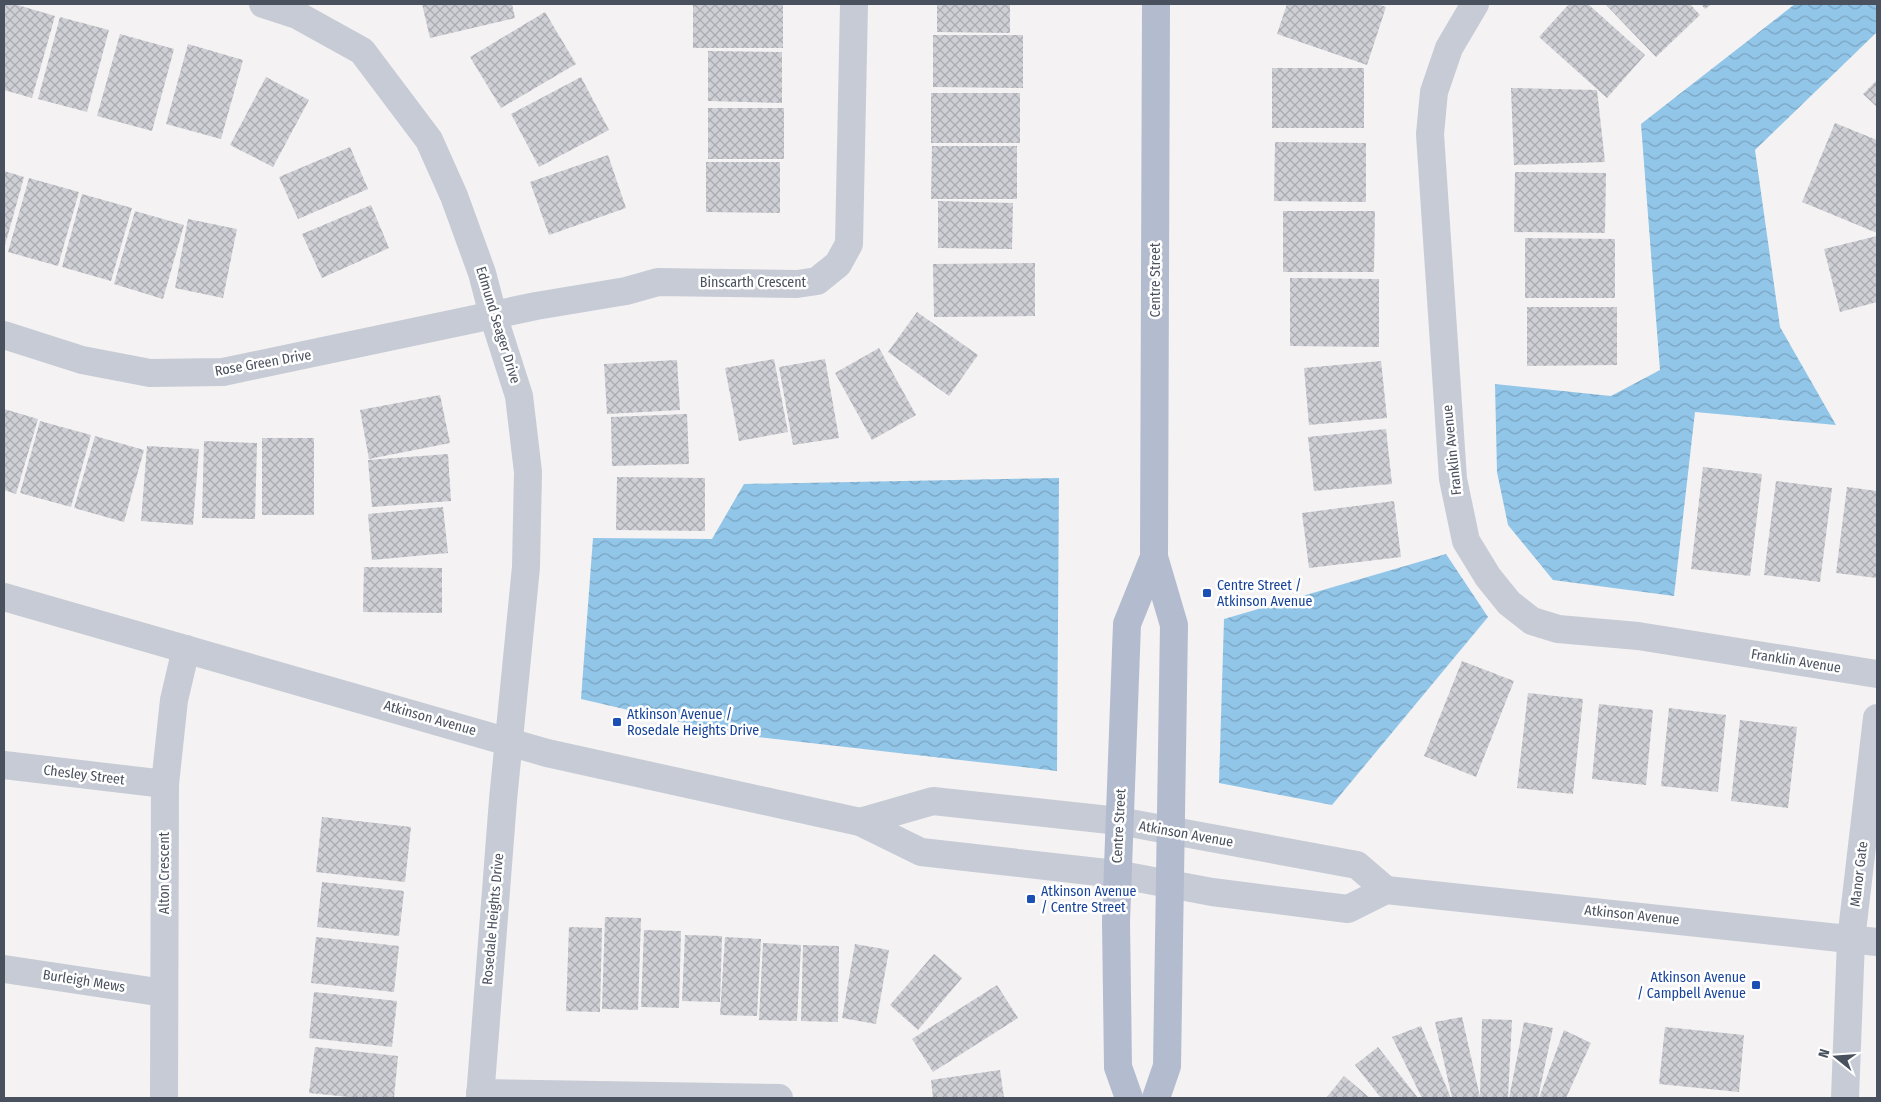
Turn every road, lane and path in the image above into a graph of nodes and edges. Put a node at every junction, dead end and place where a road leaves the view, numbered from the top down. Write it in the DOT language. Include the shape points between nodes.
graph roads {
  1 [pos="263,4"];
  2 [pos="854,4"];
  3 [pos="1156,4"];
  4 [pos="1475,4"];
  5 [pos="492,315"];
  6 [pos="4,336"];
  7 [pos="1154,557"];
  8 [pos="4,597"];
  9 [pos="186,649"];
  10 [pos="1877,674"];
  11 [pos="1877,718"];
  12 [pos="508,740"];
  13 [pos="4,766"];
  14 [pos="165,784"];
  15 [pos="1118,821"];
  16 [pos="860,822"];
  17 [pos="1171,831"];
  18 [pos="1116,874"];
  19 [pos="1170,884"];
  20 [pos="1386,890"];
  21 [pos="1850,940"];
  22 [pos="1877,942"];
  23 [pos="4,968"];
  24 [pos="164,994"];
  25 [pos="480,1096"];
  26 [pos="164,1098"];
  27 [pos="779,1098"];
  28 [pos="1128,1098"];
  29 [pos="1156,1098"];
  30 [pos="1845,1098"];
  1 -- 5 [label="street, Edmund Seager Drive" via="296,15 362,51 392,90 433,148 482,273"];
  2 -- 5 [label="street, Binscarth Crescent" via="852,206 849,244 838,264 817,281 797,284 658,282 626,291"];
  3 -- 7 [label="main road, Centre Street"];
  4 -- 10 [label="street, Franklin Avenue" via="1449,48 1434,92 1430,134 1453,479 1466,541 1488,578 1509,603 1532,621 1558,629 1638,636"];
  5 -- 6 [label="street, Rose Green Drive" via="223,372 150,373 82,360"];
  5 -- 12 [label="street, Edmund Seager Drive" via="519,396 528,472 526,567"];
  7 -- 15 [label="main road, Centre Street" via="1127,624"];
  7 -- 17 [label="main road, Centre Street" via="1174,625"];
  8 -- 9 [label="street, Atkinson Avenue"];
  9 -- 12 [label="street, Atkinson Avenue"];
  9 -- 14 [label="street, Alton Crescent" via="174,700"];
  11 -- 21 [label="street, Manor Gate"];
  12 -- 16 [label="street, Atkinson Avenue" via="563,756"];
  12 -- 25 [label="street, Rosedale Heights Drive"];
  13 -- 14 [label="street, Chesley Street"];
  14 -- 24 [label="street, Alton Crescent"];
  15 -- 16 [label="street, Atkinson Avenue" via="933,800"];
  15 -- 17 [label="street, Atkinson Avenue"];
  15 -- 18 [label="main road, Centre Street"];
  16 -- 18 [label="street, Atkinson Avenue" via="921,852"];
  17 -- 19 [label="main road, Centre Street"];
  17 -- 20 [label="street, Atkinson Avenue" via="1357,865"];
  18 -- 19 [label="street, Atkinson Avenue"];
  18 -- 28 [label="main road, Centre Street" via="1118,1067"];
  19 -- 20 [label="street, Atkinson Avenue" via="1348,909"];
  19 -- 29 [label="main road, Centre Street" via="1167,1066"];
  20 -- 21 [label="street, Atkinson Avenue"];
  21 -- 22 [label="street, Atkinson Avenue"];
  21 -- 30 [label="street, Manor Gate"];
  23 -- 24 [label="street, Burleigh Mews"];
  24 -- 26 [label="street, Alton Crescent"];
  25 -- 27 [label="street"];
}
